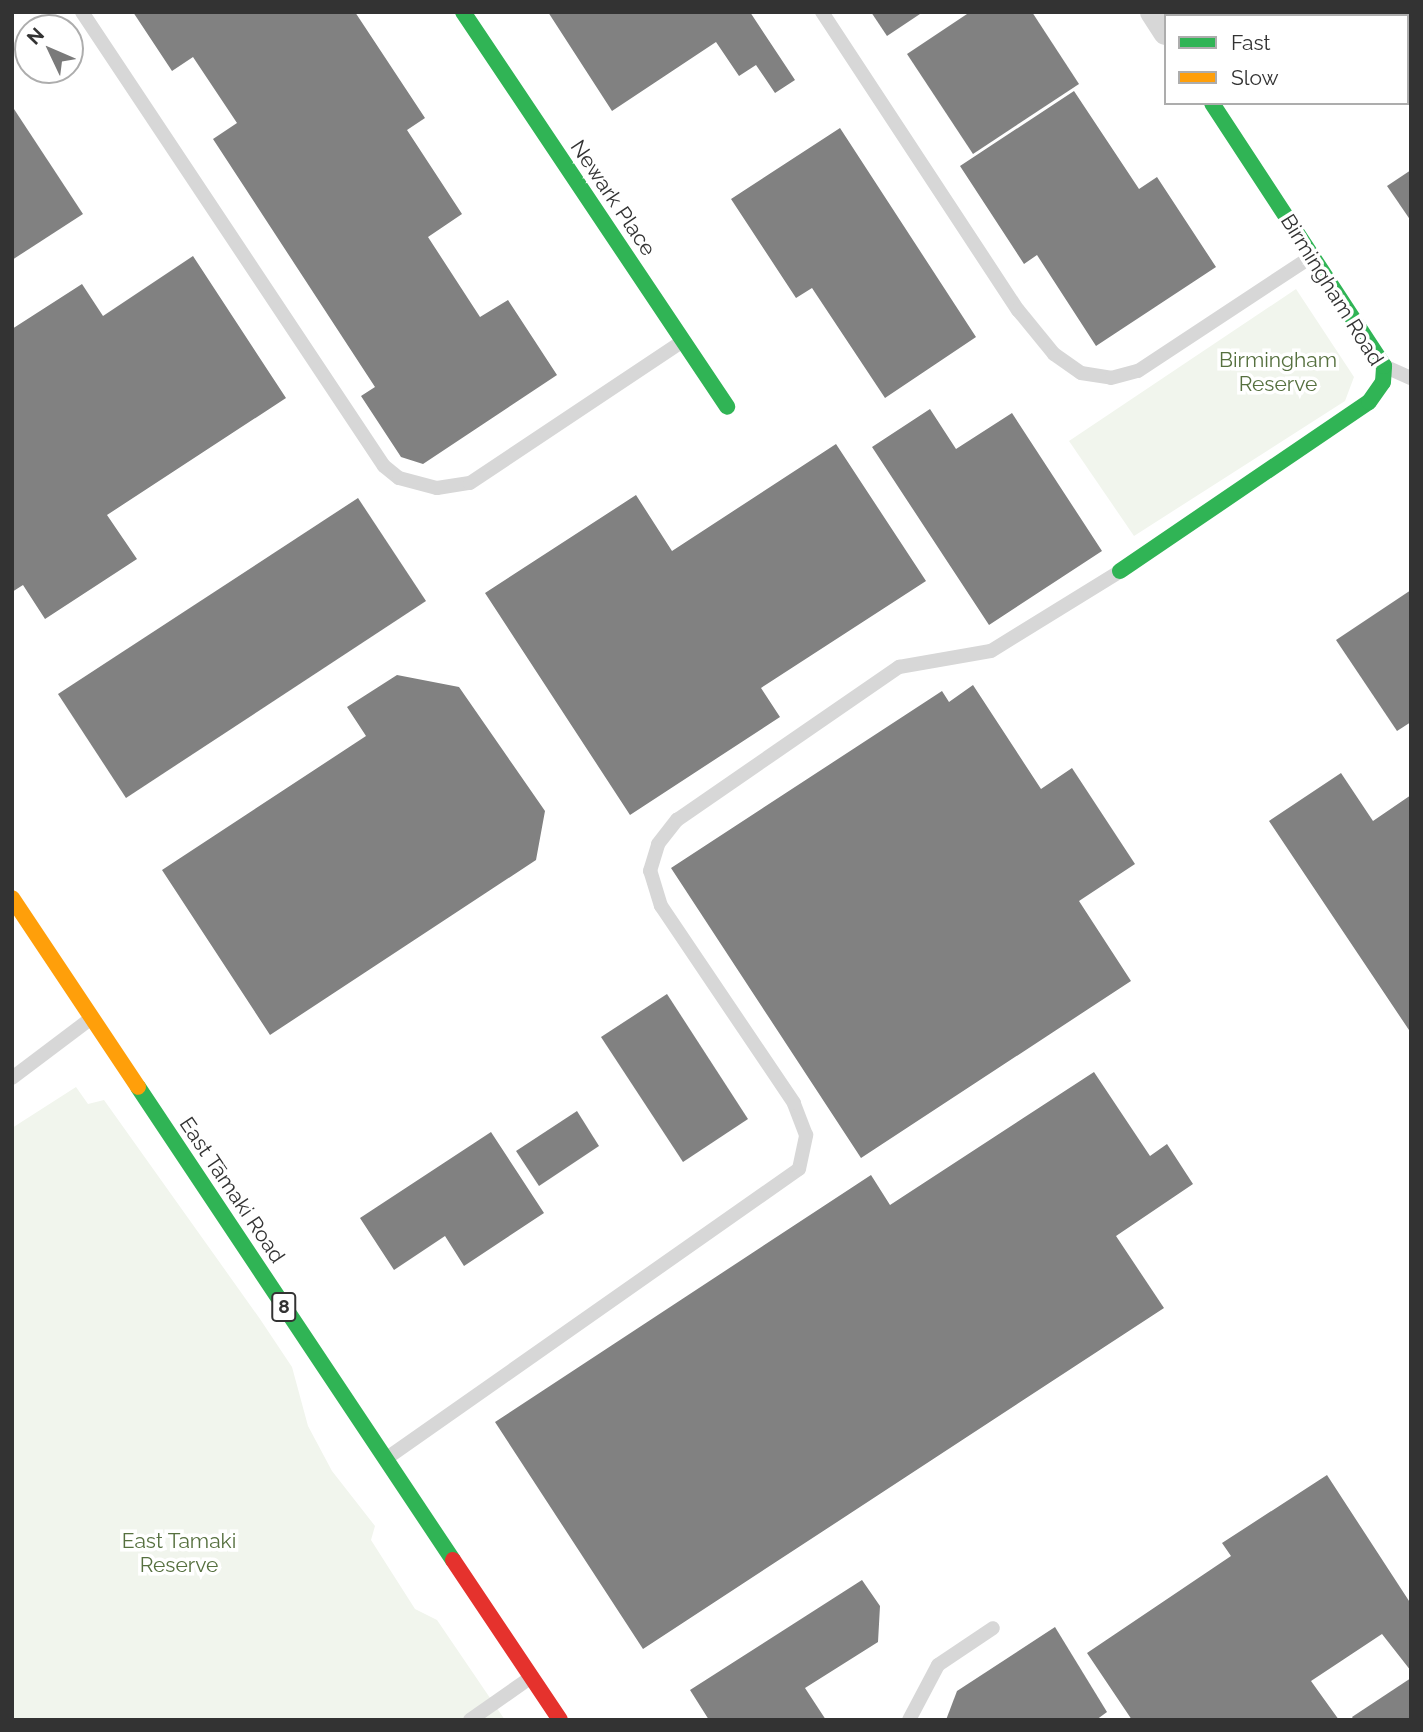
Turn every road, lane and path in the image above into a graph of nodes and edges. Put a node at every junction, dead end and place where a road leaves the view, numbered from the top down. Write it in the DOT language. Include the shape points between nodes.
graph roads {
  1 [pos="82,12"];
  2 [pos="463,12"];
  3 [pos="822,12"];
  4 [pos="1153,12"];
  5 [pos="1164,30"];
  6 [pos="1213,105"];
  7 [pos="1312,256"];
  8 [pos="683,341"];
  9 [pos="1384,366"];
  10 [pos="1411,378"];
  11 [pos="727,407"];
  12 [pos="1120,571"];
  13 [pos="12,898"];
  14 [pos="92,1018"];
  15 [pos="12,1078"];
  16 [pos="386,1459"];
  17 [pos="993,1628"];
  18 [pos="531,1677"];
  19 [pos="559,1718"];
  20 [pos="470,1720"];
  21 [pos="909,1720"];
  1 -- 8 [label="lane" via="384,466 399,478 437,488 470,483"];
  2 -- 8 [label="street, Newark Place"];
  3 -- 7 [label="lane" via="1018,310 1054,354 1081,373 1111,378 1138,371"];
  4 -- 5 [label="street"];
  6 -- 7 [label="street, Birmingham Road"];
  7 -- 9 [label="street, Birmingham Road"];
  8 -- 11 [label="street, Newark Place"];
  9 -- 10 [label="lane"];
  9 -- 12 [label="street, Birmingham Road" via="1383,382 1369,402"];
  12 -- 16 [label="lane" via="991,651 899,667 677,820 658,844 650,871 662,906 794,1103 806,1135 799,1169"];
  13 -- 14 [label="street, East Tāmaki Road / 8"];
  14 -- 15 [label="lane"];
  14 -- 16 [label="street, East Tāmaki Road / 8"];
  16 -- 18 [label="street, East Tāmaki Road / 8"];
  17 -- 21 [label="lane" via="938,1665"];
  18 -- 19 [label="street, East Tāmaki Road / 8"];
  18 -- 20 [label="lane"];
}
